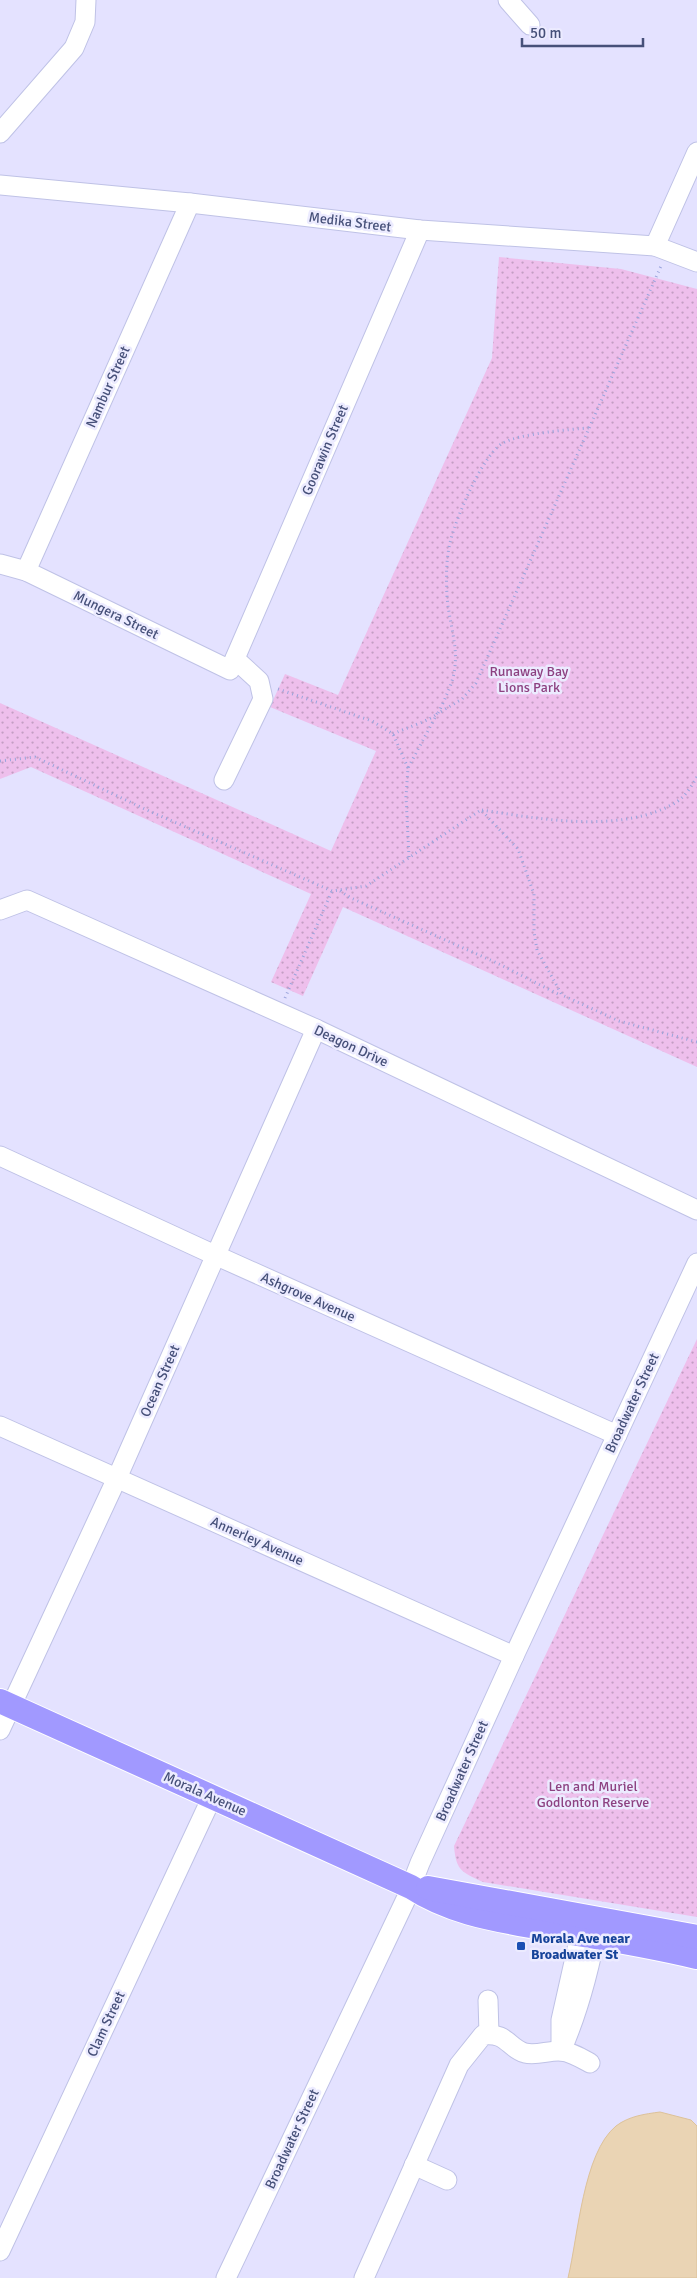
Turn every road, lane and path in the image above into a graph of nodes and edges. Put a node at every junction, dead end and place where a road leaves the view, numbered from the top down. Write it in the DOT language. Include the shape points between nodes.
graph roads {
  1 [pos="86,0"];
  2 [pos="508,0"];
  3 [pos="530,25"];
  4 [pos="0,133"];
  5 [pos="697,152"];
  6 [pos="0,185"];
  7 [pos="190,203"];
  8 [pos="420,230"];
  9 [pos="661,249"];
  10 [pos="697,262"];
  11 [pos="589,428"];
  12 [pos="0,564"];
  13 [pos="26,571"];
  14 [pos="232,665"];
  15 [pos="260,686"];
  16 [pos="437,714"];
  17 [pos="393,734"];
  18 [pos="0,760"];
  19 [pos="408,768"];
  20 [pos="697,777"];
  21 [pos="224,780"];
  22 [pos="481,810"];
  23 [pos="409,858"];
  24 [pos="340,890"];
  25 [pos="332,891"];
  26 [pos="0,910"];
  27 [pos="562,996"];
  28 [pos="279,1013"];
  29 [pos="316,1029"];
  30 [pos="697,1042"];
  31 [pos="0,1156"];
  32 [pos="697,1210"];
  33 [pos="216,1256"];
  34 [pos="697,1263"];
  35 [pos="0,1426"];
  36 [pos="617,1435"];
  37 [pos="117,1478"];
  38 [pos="514,1656"];
  39 [pos="6,1704"];
  40 [pos="0,1730"];
  41 [pos="212,1797"];
  42 [pos="411,1886"];
  43 [pos="590,1927"];
  44 [pos="697,1937"];
  45 [pos="697,1957"];
  46 [pos="488,2000"];
  47 [pos="490,2034"];
  48 [pos="561,2051"];
  49 [pos="590,2064"];
  50 [pos="414,2165"];
  51 [pos="447,2180"];
  52 [pos="0,2251"];
  53 [pos="226,2278"];
  54 [pos="364,2278"];
  1 -- 4 [label="street" via="85,22 74,48"];
  2 -- 3 [label="street"];
  5 -- 9 [label="street"];
  6 -- 7 [label="street, Medika Street"];
  7 -- 8 [label="street, Medika Street"];
  7 -- 13 [label="street, Nambur Street"];
  8 -- 9 [label="street, Medika Street"];
  8 -- 14 [label="street, Goorawin Street"];
  9 -- 10 [label="street, Medika Street"];
  9 -- 11 [label="path"];
  11 -- 16 [label="path" via="476,683 462,699"];
  11 -- 16 [label="path" via="503,442 493,451 470,490 451,539 446,577 457,663 453,682"];
  12 -- 13 [label="street, Mungera Street"];
  13 -- 14 [label="street, Mungera Street"];
  14 -- 15 [label="street, Mungera Street" via="259,681"];
  15 -- 17 [label="path" via="283,690 372,721"];
  15 -- 21 [label="street" via="263,698"];
  16 -- 17 [label="path"];
  16 -- 19 [label="path"];
  17 -- 19 [label="path"];
  18 -- 25 [label="path" via="35,756 149,812"];
  19 -- 23 [label="path"];
  20 -- 22 [label="path" via="689,791 675,803 628,818 590,822 548,821"];
  22 -- 23 [label="path"];
  22 -- 27 [label="path" via="518,849 534,894 534,932 538,950"];
  23 -- 24 [label="path" via="366,886"];
  24 -- 25 [label="path"];
  24 -- 27 [label="path" via="351,898 497,962"];
  25 -- 28 [label="path"];
  26 -- 28 [label="street, Deagon Drive" via="27,900"];
  27 -- 30 [label="path" via="619,1020"];
  28 -- 29 [label="street, Deagon Drive"];
  29 -- 32 [label="street, Deagon Drive"];
  29 -- 33 [label="street, Ocean Street"];
  31 -- 33 [label="street, Ashgrove Avenue"];
  33 -- 36 [label="street, Ashgrove Avenue"];
  33 -- 37 [label="street, Ocean Street"];
  34 -- 36 [label="street, Broadwater Street"];
  35 -- 37 [label="street, Annerley Avenue"];
  36 -- 38 [label="street, Broadwater Street"];
  37 -- 38 [label="street, Annerley Avenue"];
  37 -- 39 [label="street, Ocean Street"];
  38 -- 42 [label="street, Broadwater Street"];
  39 -- 40 [label="street, Ocean Street"];
  39 -- 41 [label="main road, Morala Avenue"];
  41 -- 42 [label="main road, Morala Avenue"];
  41 -- 52 [label="street, Clam Street"];
  42 -- 43 [label="main road, Morala Avenue" via="438,1902 466,1912"];
  42 -- 53 [label="street, Broadwater Street"];
  43 -- 44 [label="main road, Morala Avenue"];
  43 -- 45 [label="main road, Morala Avenue"];
  43 -- 48 [label="street" via="574,2021"];
  46 -- 47 [label="street"];
  47 -- 48 [label="street" via="510,2042 522,2052"];
  47 -- 50 [label="street" via="483,2035 459,2065"];
  48 -- 49 [label="street"];
  50 -- 51 [label="street"];
  50 -- 54 [label="street"];
}
